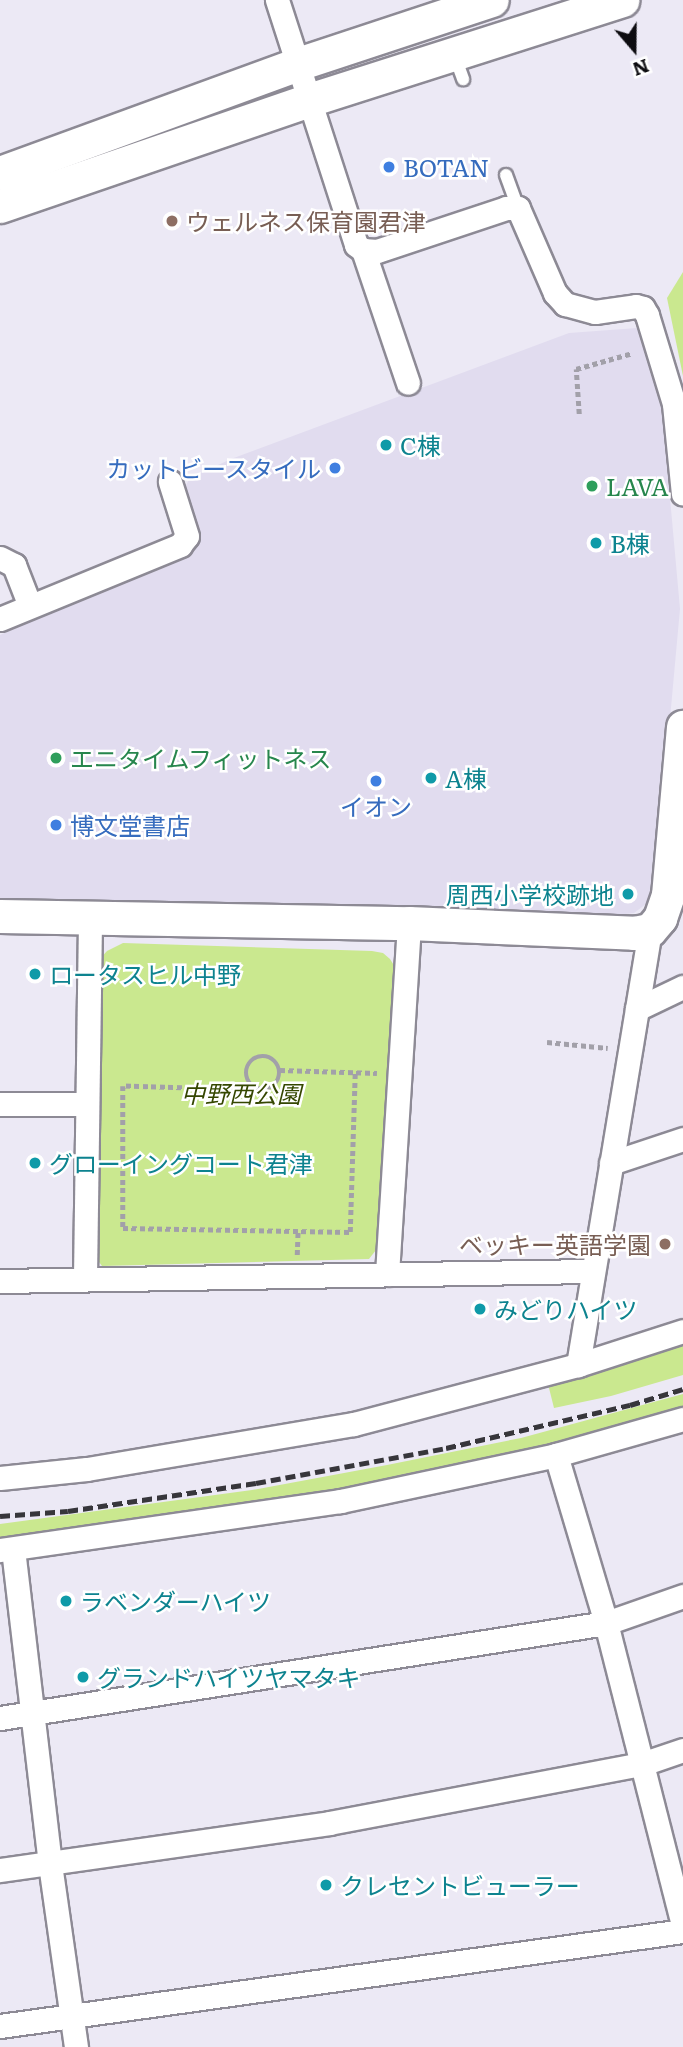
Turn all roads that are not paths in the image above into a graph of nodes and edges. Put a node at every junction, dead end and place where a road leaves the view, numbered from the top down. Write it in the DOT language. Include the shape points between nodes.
graph roads {
  1 [pos="277,0"];
  2 [pos="492,0"];
  3 [pos="622,0"];
  4 [pos="298,64"];
  5 [pos="309,100"];
  6 [pos="0,173"];
  7 [pos="506,175"];
  8 [pos="0,206"];
  9 [pos="518,208"];
  10 [pos="363,250"];
  11 [pos="408,383"];
  12 [pos="170,482"];
  13 [pos="683,494"];
  14 [pos="0,558"];
  15 [pos="30,606"];
  16 [pos="0,619"];
  17 [pos="683,727"];
  18 [pos="681,779"];
  19 [pos="0,916"];
  20 [pos="90,918"];
  21 [pos="409,923"];
  22 [pos="650,930"];
  23 [pos="683,987"];
  24 [pos="637,1009"];
  25 [pos="0,1104"];
  26 [pos="87,1104"];
  27 [pos="683,1139"];
  28 [pos="611,1163"];
  29 [pos="593,1271"];
  30 [pos="387,1275"];
  31 [pos="85,1278"];
  32 [pos="0,1281"];
  33 [pos="683,1331"];
  34 [pos="578,1365"];
  35 [pos="683,1419"];
  36 [pos="556,1455"];
  37 [pos="0,1478"];
  38 [pos="7,1550"];
  39 [pos="683,1596"];
  40 [pos="606,1623"];
  41 [pos="34,1715"];
  42 [pos="0,1718"];
  43 [pos="683,1750"];
  44 [pos="642,1764"];
  45 [pos="50,1864"];
  46 [pos="0,1870"];
  47 [pos="683,1924"];
  48 [pos="683,1931"];
  49 [pos="72,2016"];
  50 [pos="0,2026"];
  51 [pos="75,2047"];
  1 -- 4 [label="street"];
  2 -- 4 [label="street"];
  3 -- 5 [label="street" via="459,66"];
  4 -- 5 [label="street"];
  4 -- 6 [label="street"];
  5 -- 8 [label="street"];
  5 -- 10 [label="street" via="356,245"];
  7 -- 9 [label="lane"];
  9 -- 10 [label="street" via="506,208 377,251"];
  9 -- 13 [label="street" via="555,293 565,304 595,312 643,308 674,404"];
  10 -- 11 [label="street"];
  12 -- 15 [label="street" via="186,540"];
  14 -- 15 [label="street" via="14,565"];
  15 -- 16 [label="street"];
  17 -- 18 [label="street"];
  18 -- 22 [label="street" via="668,895"];
  19 -- 20 [label="street"];
  20 -- 21 [label="street"];
  20 -- 26 [label="street"];
  21 -- 22 [label="street"];
  21 -- 30 [label="street"];
  22 -- 24 [label="street"];
  23 -- 24 [label="street"];
  24 -- 28 [label="street"];
  25 -- 26 [label="street"];
  26 -- 31 [label="street"];
  27 -- 28 [label="street"];
  28 -- 29 [label="street"];
  29 -- 30 [label="street"];
  29 -- 34 [label="street"];
  30 -- 31 [label="street"];
  31 -- 32 [label="street"];
  33 -- 34 [label="street"];
  34 -- 37 [label="street" via="354,1424 88,1469"];
  35 -- 36 [label="street"];
  36 -- 38 [label="street" via="340,1501"];
  36 -- 40 [label="street"];
  38 -- 41 [label="street"];
  39 -- 40 [label="street"];
  40 -- 41 [label="street"];
  40 -- 44 [label="street"];
  41 -- 42 [label="street"];
  41 -- 45 [label="street"];
  43 -- 44 [label="street"];
  44 -- 45 [label="street" via="329,1823"];
  44 -- 47 [label="street"];
  45 -- 46 [label="street"];
  45 -- 49 [label="street"];
  48 -- 49 [label="street"];
  49 -- 50 [label="street"];
  49 -- 51 [label="street"];
}
